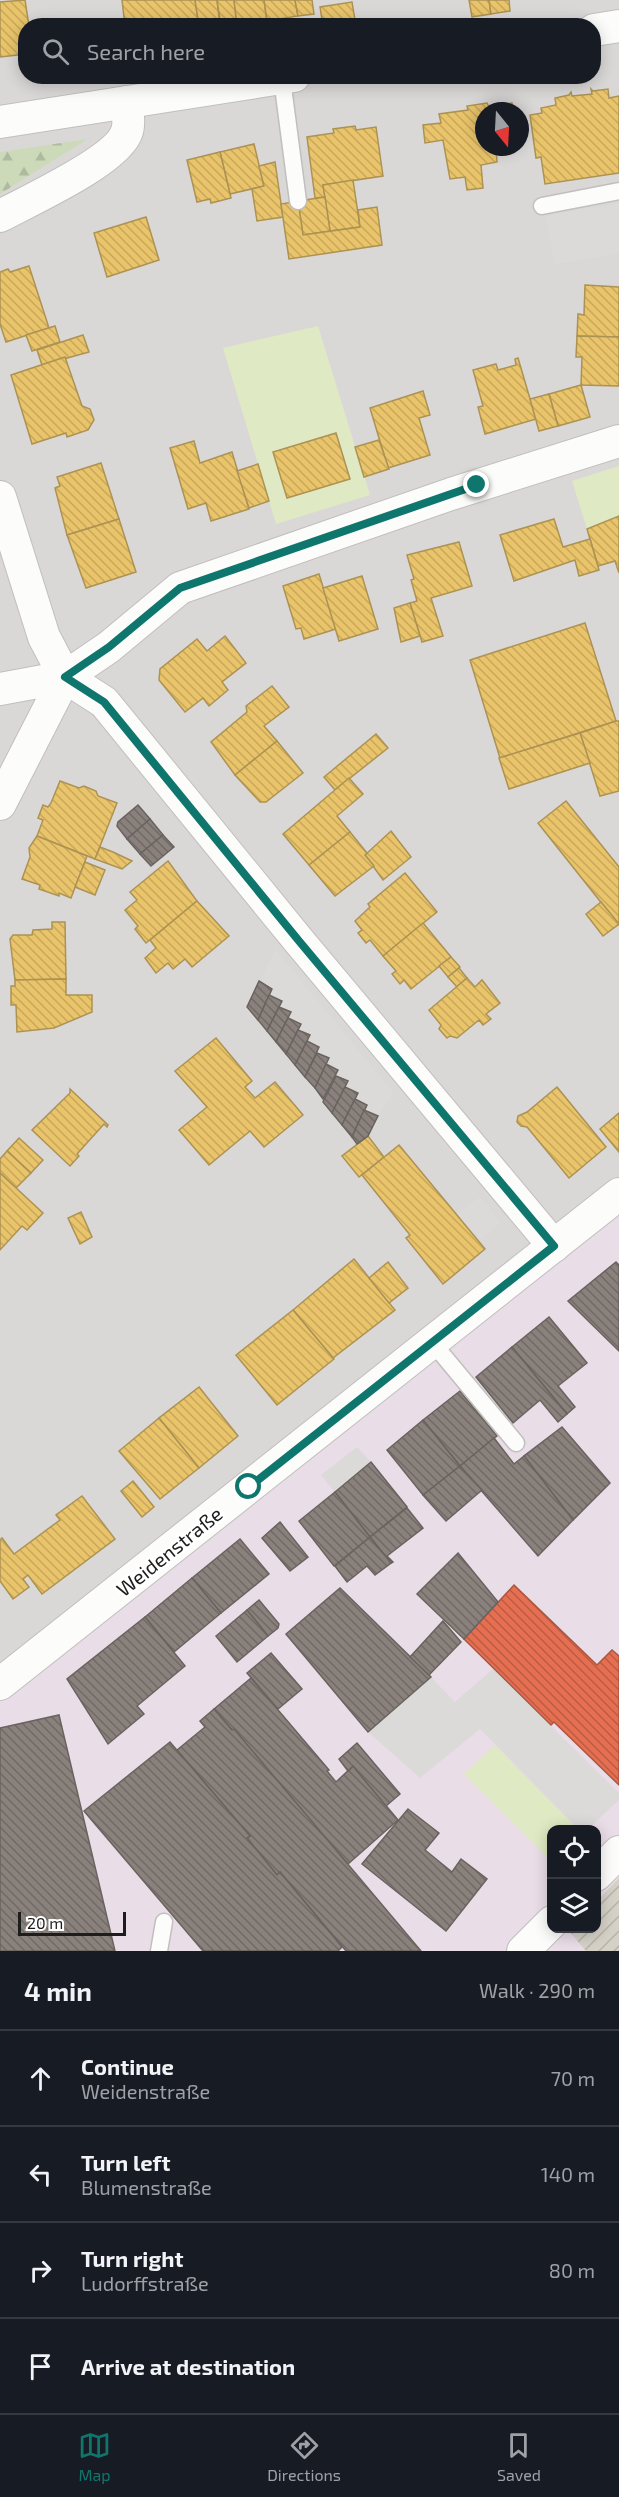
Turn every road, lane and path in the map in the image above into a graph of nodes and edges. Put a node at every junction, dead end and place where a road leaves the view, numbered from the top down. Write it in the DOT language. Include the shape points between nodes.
graph roads {
  1 [pos="619,26"];
  2 [pos="601,29"];
  3 [pos="248,84"];
  4 [pos="288,84"];
  5 [pos="127,102"];
  6 [pos="0,122"];
  7 [pos="619,191"];
  8 [pos="297,201"];
  9 [pos="542,206"];
  10 [pos="0,216"];
  11 [pos="619,441"];
  12 [pos="0,497"];
  13 [pos="65,677"];
  14 [pos="0,689"];
  15 [pos="0,804"];
  16 [pos="619,1194"];
  17 [pos="554,1246"];
  18 [pos="432,1342"];
  19 [pos="516,1443"];
  20 [pos="0,1684"];
  21 [pos="619,1852"];
  22 [pos="601,1871"];
  23 [pos="164,1922"];
  24 [pos="159,1951"];
  1 -- 2 [label="street"];
  3 -- 5 [label="street"];
  4 -- 8 [label="lane"];
  5 -- 6 [label="street"];
  5 -- 10 [label="street" via="128,131 111,154"];
  7 -- 9 [label="lane"];
  11 -- 13 [label="street" via="451,494 180,588 109,647"];
  12 -- 13 [label="street" via="44,637"];
  13 -- 14 [label="street"];
  13 -- 15 [label="street"];
  13 -- 17 [label="street" via="104,702"];
  16 -- 17 [label="street, Weidenstraße"];
  17 -- 18 [label="street, Weidenstraße"];
  18 -- 19 [label="lane"];
  18 -- 20 [label="street, Weidenstraße"];
  21 -- 22 [label="street"];
  23 -- 24 [label="lane"];
}
